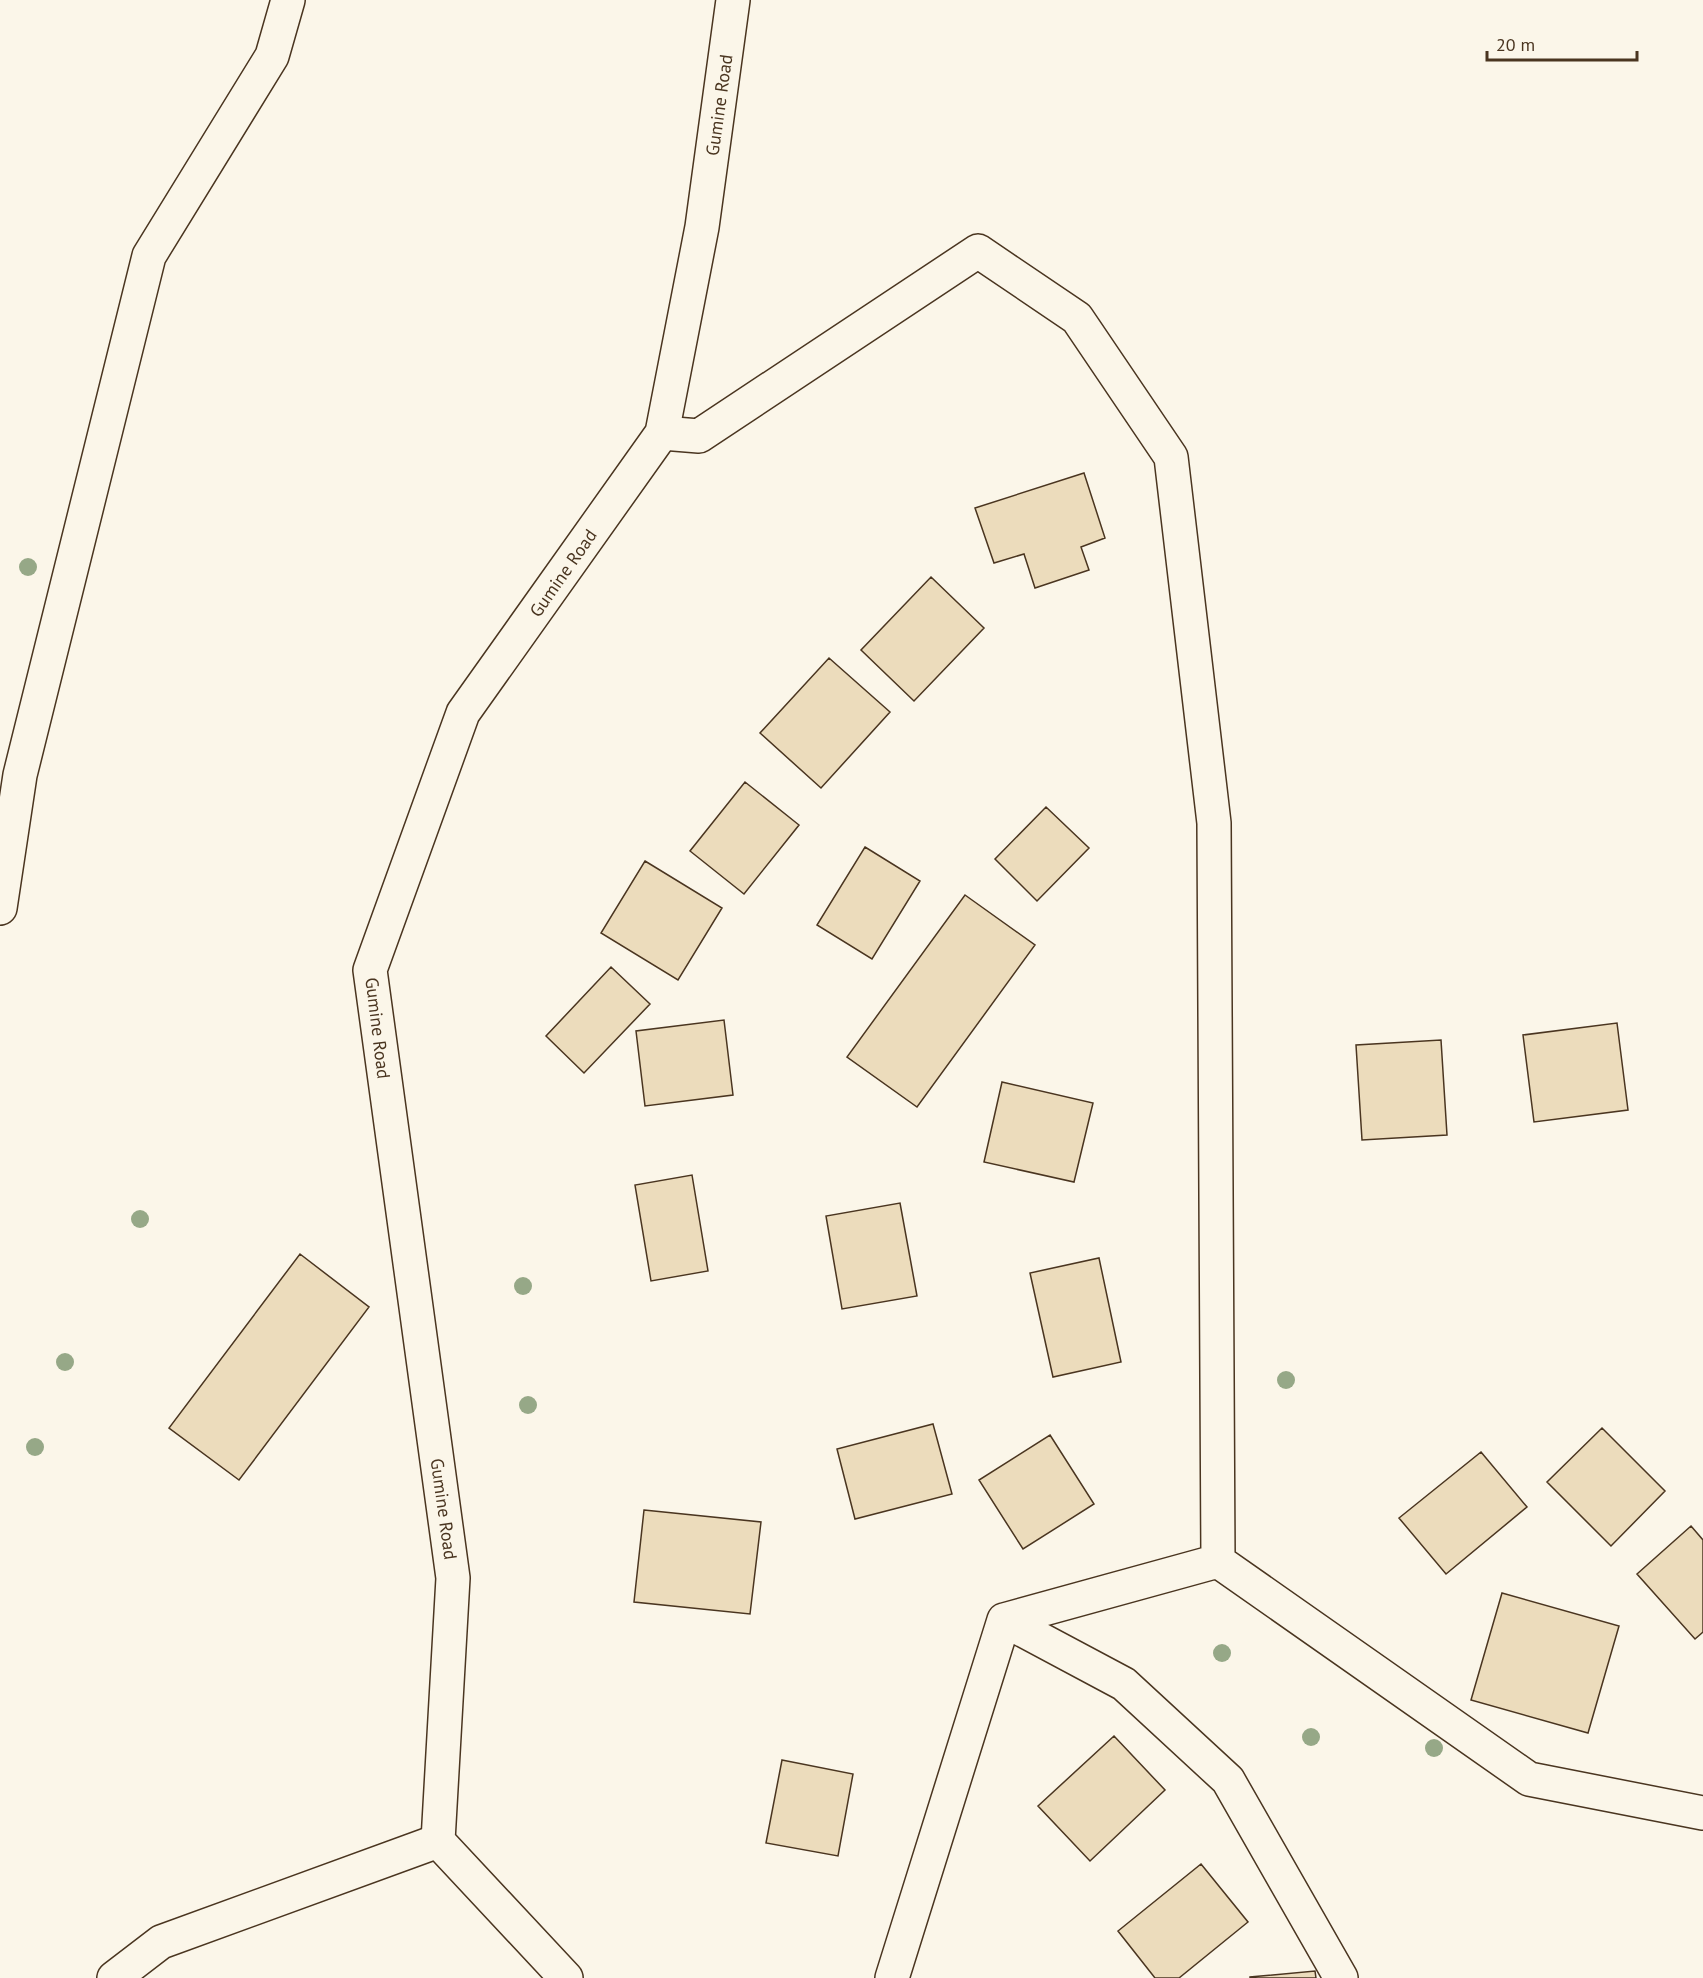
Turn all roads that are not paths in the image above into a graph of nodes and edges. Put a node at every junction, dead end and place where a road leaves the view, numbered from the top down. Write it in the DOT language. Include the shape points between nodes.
graph roads {
  1 [pos="288,0"];
  2 [pos="733,0"];
  3 [pos="662,433"];
  4 [pos="0,908"];
  5 [pos="1218,1562"];
  6 [pos="1004,1620"];
  7 [pos="1703,1813"];
  8 [pos="438,1841"];
  9 [pos="114,1978"];
  10 [pos="566,1978"];
  11 [pos="892,1978"];
  12 [pos="1341,1978"];
  1 -- 4 [label="street" via="272,56 149,256 20,775"];
  2 -- 3 [label="street, Gumine Road" via="702,227"];
  3 -- 5 [label="street" via="699,436 978,251 1077,318 1171,457 1214,823"];
  3 -- 8 [label="street, Gumine Road" via="463,713 370,970 453,1578"];
  5 -- 6 [label="street"];
  5 -- 7 [label="street" via="1529,1779"];
  6 -- 11 [label="street"];
  6 -- 12 [label="street" via="1124,1684 1228,1780"];
  8 -- 9 [label="street" via="161,1942"];
  8 -- 10 [label="street"];
}
